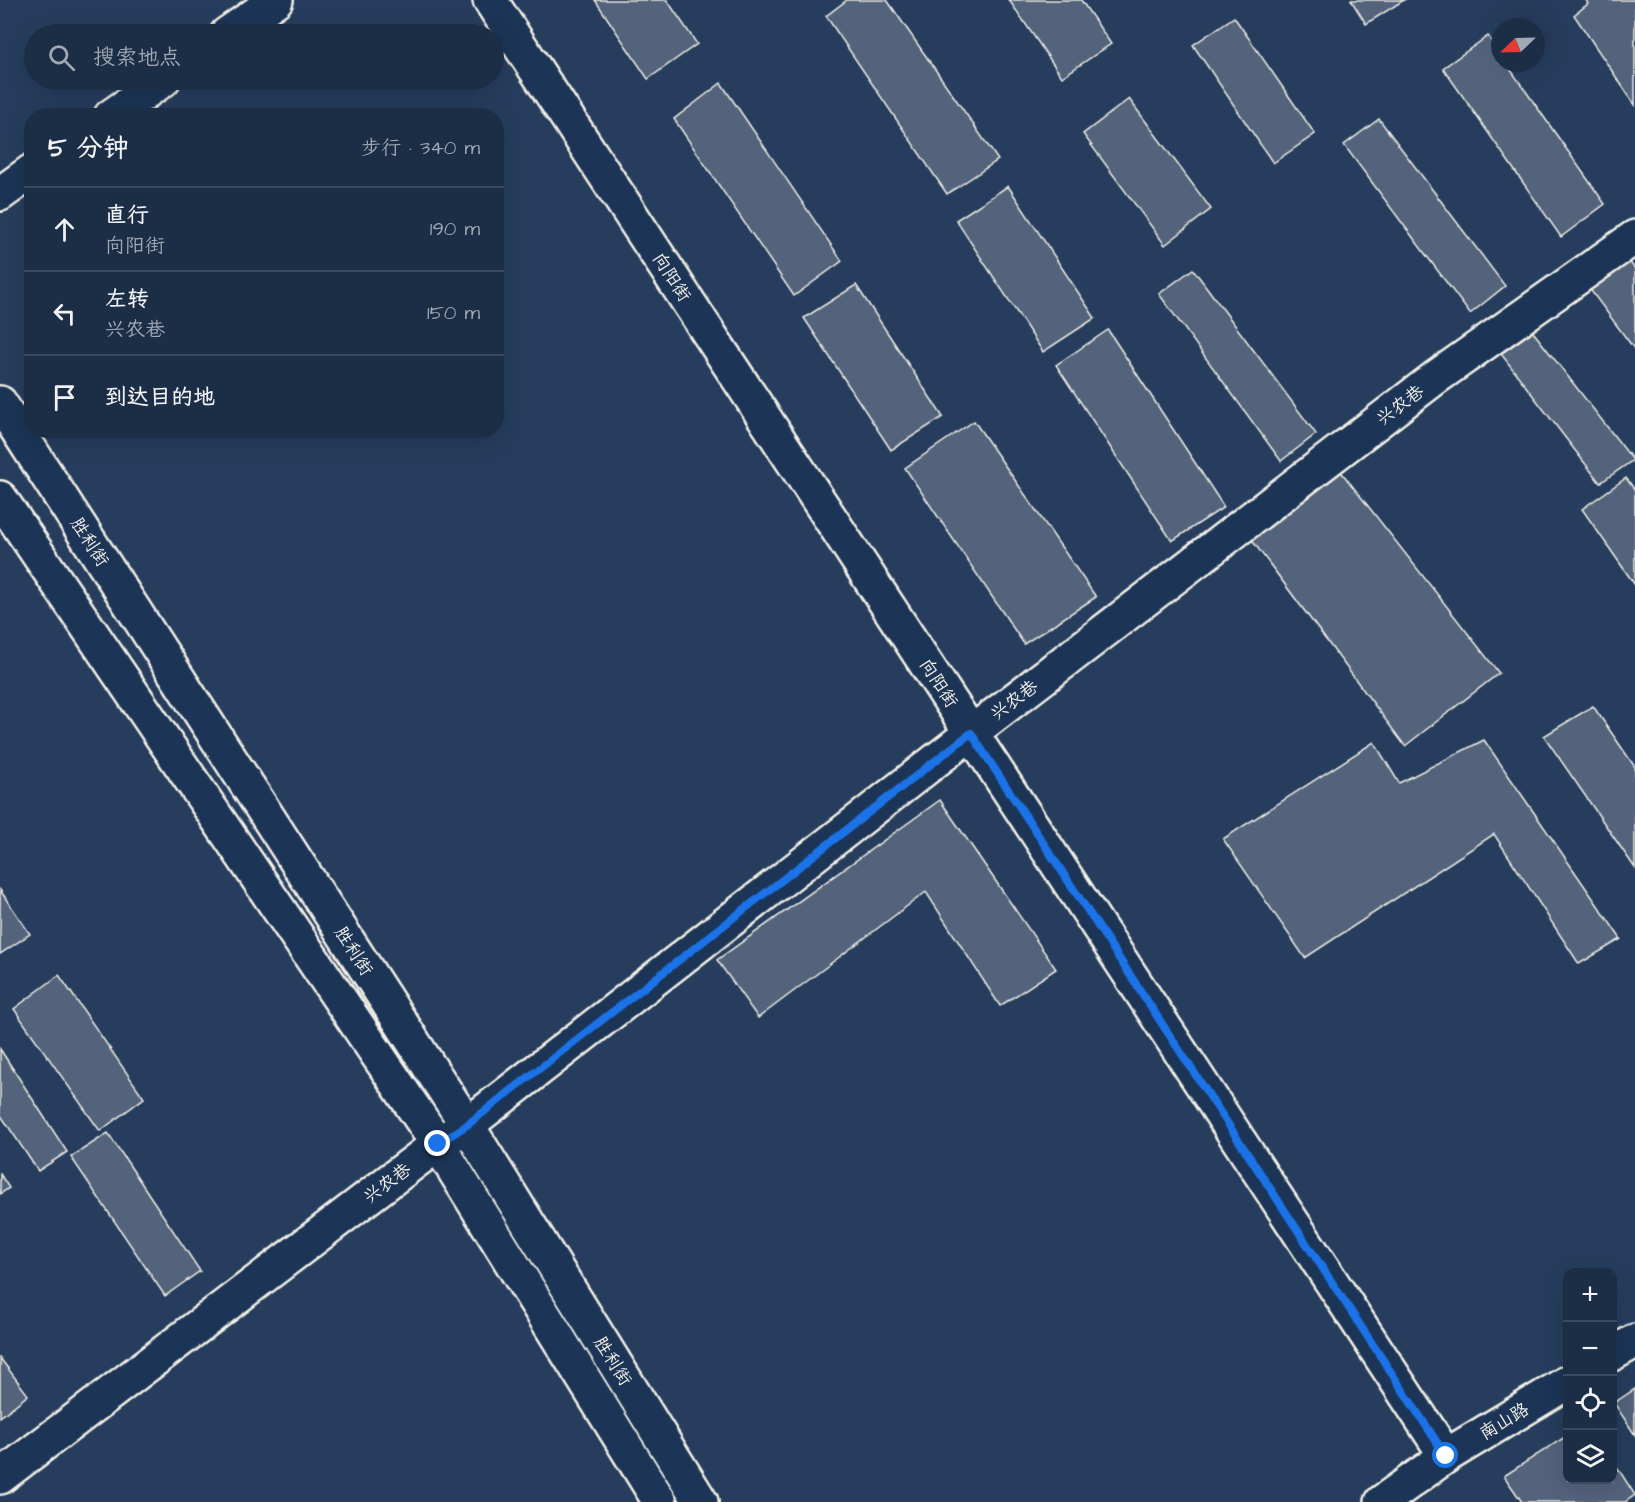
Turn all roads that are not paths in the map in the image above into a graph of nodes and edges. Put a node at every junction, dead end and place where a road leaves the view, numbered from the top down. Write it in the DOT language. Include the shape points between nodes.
graph roads {
  1 [pos="276,0"];
  2 [pos="490,0"];
  3 [pos="241,24"];
  4 [pos="149,90"];
  5 [pos="123,108"];
  6 [pos="24,177"];
  7 [pos="0,194"];
  8 [pos="1635,237"];
  9 [pos="0,403"];
  10 [pos="0,498"];
  11 [pos="971,733"];
  12 [pos="467,1125"];
  13 [pos="438,1144"];
  14 [pos="1635,1341"];
  15 [pos="1617,1351"];
  16 [pos="1563,1385"];
  17 [pos="1446,1456"];
  18 [pos="0,1477"];
  19 [pos="660,1502"];
  20 [pos="701,1502"];
  21 [pos="1382,1502"];
  1 -- 3 [label="street"];
  2 -- 11 [label="street, 向阳街"];
  4 -- 5 [label="street"];
  6 -- 7 [label="street"];
  8 -- 11 [label="street, 兴农巷" via="1435,378"];
  9 -- 12 [label="street, 胜利街"];
  10 -- 13 [label="street, 胜利街"];
  11 -- 12 [label="street, 兴农巷"];
  11 -- 17 [label="street, 向阳街"];
  12 -- 13 [label="street, 兴农巷"];
  12 -- 20 [label="street, 胜利街"];
  13 -- 18 [label="street, 兴农巷"];
  13 -- 19 [label="street, 胜利街"];
  14 -- 15 [label="street"];
  16 -- 17 [label="street, 南山路"];
  17 -- 21 [label="street, 南山路"];
}
